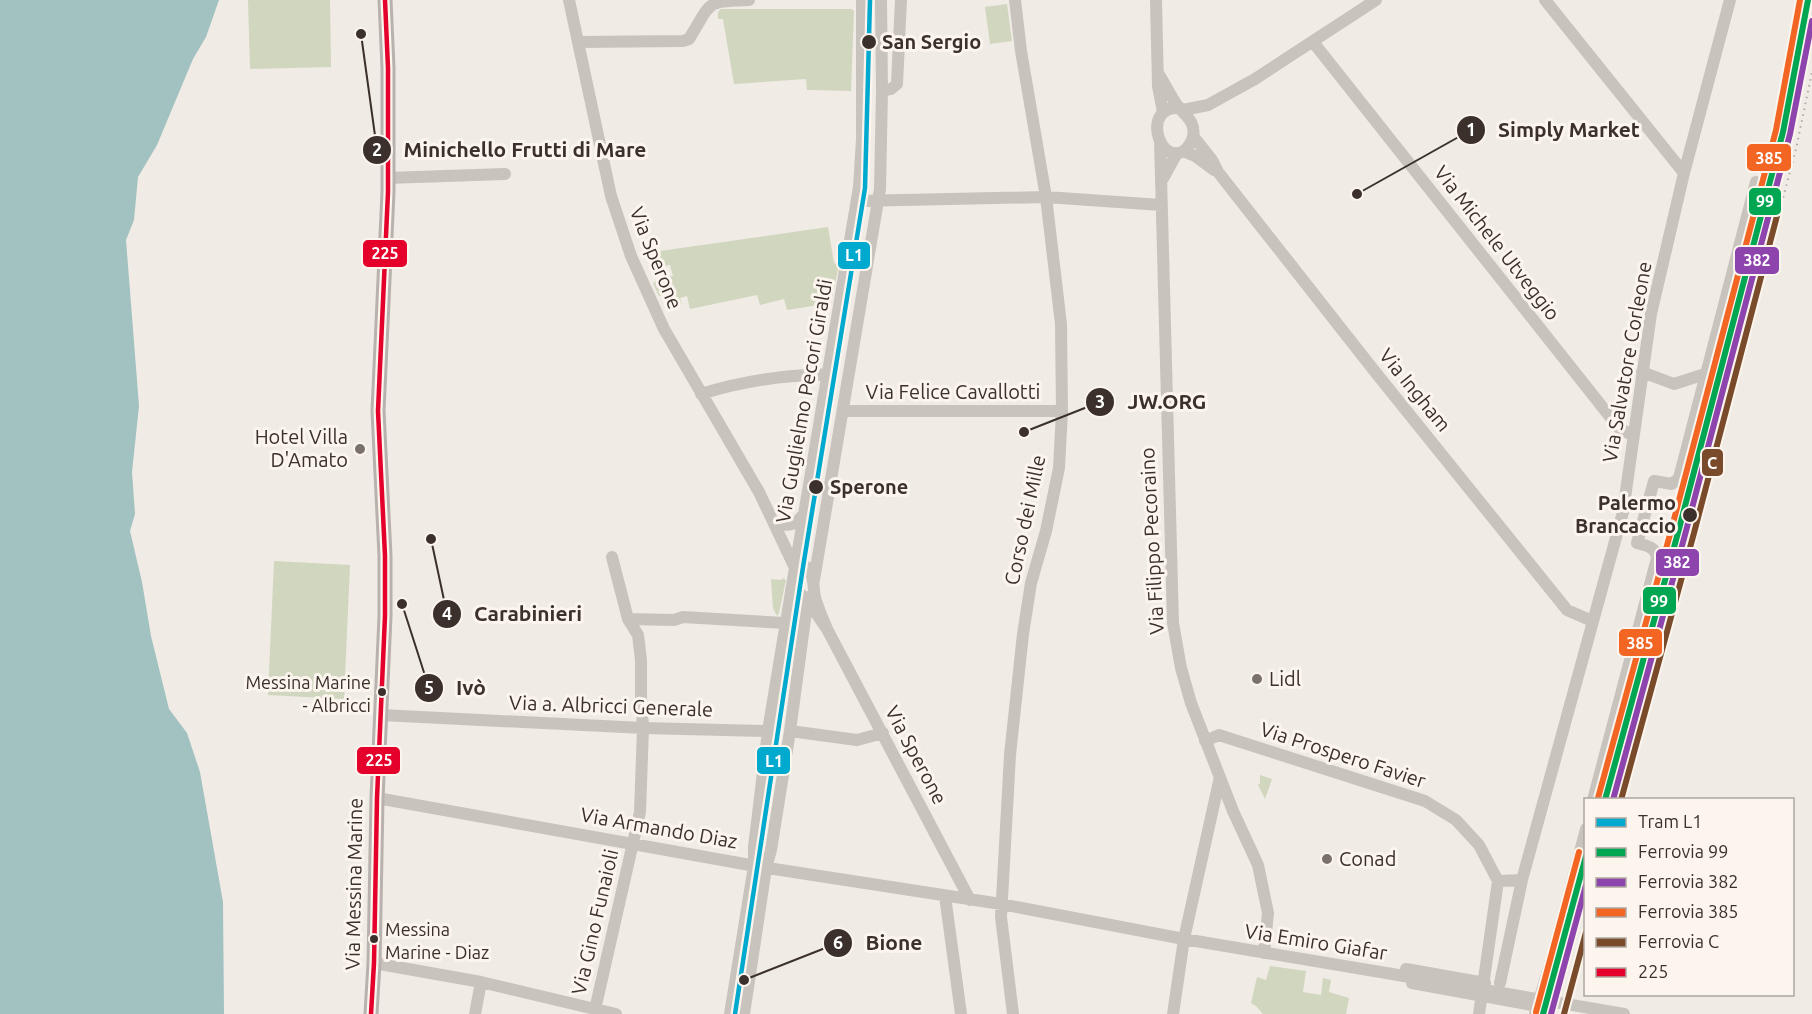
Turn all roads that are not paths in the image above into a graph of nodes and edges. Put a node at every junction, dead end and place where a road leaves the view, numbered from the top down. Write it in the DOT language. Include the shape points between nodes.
graph roads {
  1 [pos="385,0"];
  2 [pos="569,0"];
  3 [pos="749,0"];
  4 [pos="862,0"];
  5 [pos="881,0"];
  6 [pos="901,0"];
  7 [pos="1015,0"];
  8 [pos="1156,0"];
  9 [pos="1376,0"];
  10 [pos="1545,0"];
  11 [pos="1730,0"];
  12 [pos="579,42"];
  13 [pos="1312,42"];
  14 [pos="1158,73"];
  15 [pos="882,91"];
  16 [pos="1208,105"];
  17 [pos="1181,109"];
  18 [pos="1163,112"];
  19 [pos="1193,130"];
  20 [pos="1160,140"];
  21 [pos="1180,152"];
  22 [pos="1218,172"];
  23 [pos="1684,173"];
  24 [pos="505,174"];
  25 [pos="387,178"];
  26 [pos="1756,182"];
  27 [pos="1160,183"];
  28 [pos="1046,196"];
  29 [pos="857,201"];
  30 [pos="878,201"];
  31 [pos="1161,205"];
  32 [pos="1642,372"];
  33 [pos="829,374"];
  34 [pos="1705,374"];
  35 [pos="701,394"];
  36 [pos="843,411"];
  37 [pos="1062,411"];
  38 [pos="1632,435"];
  39 [pos="766,507"];
  40 [pos="804,514"];
  41 [pos="778,523"];
  42 [pos="612,556"];
  43 [pos="796,569"];
  44 [pos="809,591"];
  45 [pos="818,617"];
  46 [pos="628,620"];
  47 [pos="804,620"];
  48 [pos="1592,621"];
  49 [pos="785,623"];
  50 [pos="827,629"];
  51 [pos="381,715"];
  52 [pos="644,728"];
  53 [pos="768,731"];
  54 [pos="790,731"];
  55 [pos="882,733"];
  56 [pos="1205,741"];
  57 [pos="1220,777"];
  58 [pos="377,798"];
  59 [pos="1594,798"];
  60 [pos="1214,804"];
  61 [pos="1233,811"];
  62 [pos="1584,837"];
  63 [pos="633,842"];
  64 [pos="760,867"];
  65 [pos="1522,880"];
  66 [pos="1498,881"];
  67 [pos="945,896"];
  68 [pos="970,900"];
  69 [pos="1001,904"];
  70 [pos="1184,939"];
  71 [pos="1264,953"];
  72 [pos="374,963"];
  73 [pos="1337,966"];
  74 [pos="1405,972"];
  75 [pos="481,982"];
  76 [pos="1485,983"];
  77 [pos="1500,983"];
  78 [pos="1483,996"];
  79 [pos="1536,1010"];
  80 [pos="594,1012"];
  81 [pos="371,1014"];
  82 [pos="475,1014"];
  83 [pos="616,1014"];
  84 [pos="730,1014"];
  85 [pos="744,1014"];
  86 [pos="961,1014"];
  87 [pos="1013,1014"];
  88 [pos="1173,1014"];
  89 [pos="1479,1014"];
  90 [pos="1624,1014"];
  1 -- 25 [label="main road, Via Messina Marine"];
  2 -- 12 [label="street, Via Sperone"];
  3 -- 12 [label="street" via="717,1 710,5 689,39 683,41"];
  4 -- 29 [label="street, Via Guglielmo Pecori Giraldi" via="862,139"];
  5 -- 15 [label="street, Via Guglielmo Pecori Giraldi"];
  6 -- 15 [label="street" via="897,84"];
  7 -- 28 [label="street, Corso dei Mille" via="1020,51"];
  8 -- 14 [label="street"];
  9 -- 13 [label="street"];
  10 -- 23 [label="street"];
  11 -- 23 [label="street, Via Salvatore Corleone"];
  12 -- 35 [label="street, Via Sperone" via="616,214 646,292"];
  13 -- 16 [label="street"];
  13 -- 38 [label="street, Via Michele Utveggio" via="1619,428"];
  14 -- 17 [label="street"];
  14 -- 18 [label="street"];
  15 -- 30 [label="street, Via Guglielmo Pecori Giraldi"];
  16 -- 17 [label="street"];
  16 -- 19 [label="street"];
  17 -- 18 [label="street"];
  17 -- 19 [label="street"];
  18 -- 20 [label="street" via="1158,122"];
  19 -- 21 [label="street" via="1190,145"];
  19 -- 22 [label="street"];
  20 -- 21 [label="street" via="1167,150"];
  20 -- 27 [label="street, Via Filippo Pecoraino"];
  21 -- 22 [label="street" via="1195,156"];
  21 -- 27 [label="street"];
  22 -- 48 [label="street, Via Ingham" via="1567,609"];
  23 -- 32 [label="street, Via Salvatore Corleone" via="1651,314"];
  24 -- 25 [label="street"];
  25 -- 51 [label="main road, Via Messina Marine" via="378,411 385,556"];
  26 -- 34 [label="street"];
  27 -- 31 [label="street, Via Filippo Pecoraino"];
  28 -- 30 [label="street"];
  28 -- 31 [label="street"];
  28 -- 37 [label="street, Corso dei Mille" via="1061,324"];
  29 -- 30 [label="street"];
  29 -- 33 [label="street, Via Guglielmo Pecori Giraldi"];
  30 -- 36 [label="street, Via Guglielmo Pecori Giraldi"];
  31 -- 56 [label="street, Via Filippo Pecoraino" via="1173,623 1183,677"];
  32 -- 34 [label="street" via="1674,384"];
  32 -- 38 [label="street, Via Salvatore Corleone"];
  33 -- 35 [label="street" via="729,385"];
  33 -- 40 [label="street, Via Guglielmo Pecori Giraldi"];
  34 -- 59 [label="street" via="1678,478 1672,484 1654,481 1637,543 1652,547 1657,558"];
  35 -- 39 [label="street, Via Sperone"];
  36 -- 37 [label="street, Via Felice Cavallotti"];
  36 -- 44 [label="street, Via Guglielmo Pecori Giraldi"];
  37 -- 69 [label="street, Corso dei Mille" via="1059,468 1031,583 1016,688"];
  38 -- 48 [label="street, Via Salvatore Corleone" via="1623,512"];
  39 -- 41 [label="street"];
  39 -- 43 [label="street"];
  40 -- 41 [label="street" via="794,524"];
  40 -- 43 [label="street, Via Guglielmo Pecori Giraldi"];
  41 -- 43 [label="street"];
  42 -- 46 [label="street, Via Gino Funaioli"];
  43 -- 44 [label="street" via="795,589"];
  43 -- 44 [label="street" via="809,569"];
  43 -- 49 [label="street, Via Guglielmo Pecori Giraldi"];
  44 -- 45 [label="street"];
  44 -- 47 [label="street, Via Guglielmo Pecori Giraldi"];
  44 -- 50 [label="street"];
  45 -- 47 [label="street"];
  45 -- 50 [label="street"];
  46 -- 49 [label="street" via="683,617"];
  46 -- 52 [label="street, Via Gino Funaioli" via="638,635"];
  47 -- 54 [label="street, Via Guglielmo Pecori Giraldi"];
  48 -- 65 [label="street, Via Salvatore Corleone"];
  49 -- 53 [label="street, Via Guglielmo Pecori Giraldi"];
  50 -- 55 [label="street, Via Sperone"];
  51 -- 52 [label="street, Via a. Albricci Generale"];
  51 -- 58 [label="main road, Via Messina Marine"];
  52 -- 53 [label="street, Via a. Albricci Generale"];
  52 -- 63 [label="street, Via Gino Funaioli" via="640,812"];
  53 -- 64 [label="street, Via Guglielmo Pecori Giraldi" via="754,847"];
  54 -- 55 [label="street" via="857,740"];
  54 -- 64 [label="street, Via Guglielmo Pecori Giraldi" via="771,850"];
  55 -- 68 [label="street, Via Sperone"];
  56 -- 57 [label="street, Via Filippo Pecoraino"];
  56 -- 66 [label="street, Via Prospero Favier" via="1219,735 1425,801 1464,828 1479,845"];
  57 -- 60 [label="street"];
  57 -- 61 [label="street, Via Filippo Pecoraino"];
  58 -- 63 [label="street, Via Armando Diaz"];
  58 -- 72 [label="main road, Via Messina Marine"];
  60 -- 61 [label="street"];
  60 -- 70 [label="street"];
  61 -- 71 [label="street, Via Filippo Pecoraino" via="1258,865 1268,913"];
  62 -- 79 [label="street"];
  63 -- 64 [label="street, Via Armando Diaz"];
  63 -- 80 [label="street, Via Gino Funaioli"];
  64 -- 67 [label="street, Via Armando Diaz"];
  64 -- 84 [label="street"];
  64 -- 85 [label="street"];
  65 -- 66 [label="street"];
  65 -- 77 [label="street, Via Salvatore Corleone"];
  66 -- 76 [label="street"];
  67 -- 68 [label="street, Via Armando Diaz"];
  67 -- 86 [label="street"];
  68 -- 69 [label="street, Via Armando Diaz"];
  69 -- 70 [label="street, Via Emiro Giafar"];
  69 -- 87 [label="street, Corso dei Mille"];
  70 -- 71 [label="street, Via Emiro Giafar"];
  70 -- 88 [label="street"];
  71 -- 73 [label="street, Via Emiro Giafar"];
  72 -- 75 [label="street"];
  72 -- 81 [label="main road, Via Messina Marine"];
  73 -- 74 [label="street, Via Emiro Giafar"];
  73 -- 78 [label="street"];
  74 -- 76 [label="street"];
  74 -- 90 [label="street, Via Emiro Giafar, bridge"];
  75 -- 80 [label="street"];
  75 -- 82 [label="street"];
  76 -- 78 [label="street"];
  78 -- 79 [label="street"];
  78 -- 89 [label="street"];
  80 -- 83 [label="street"];
}
